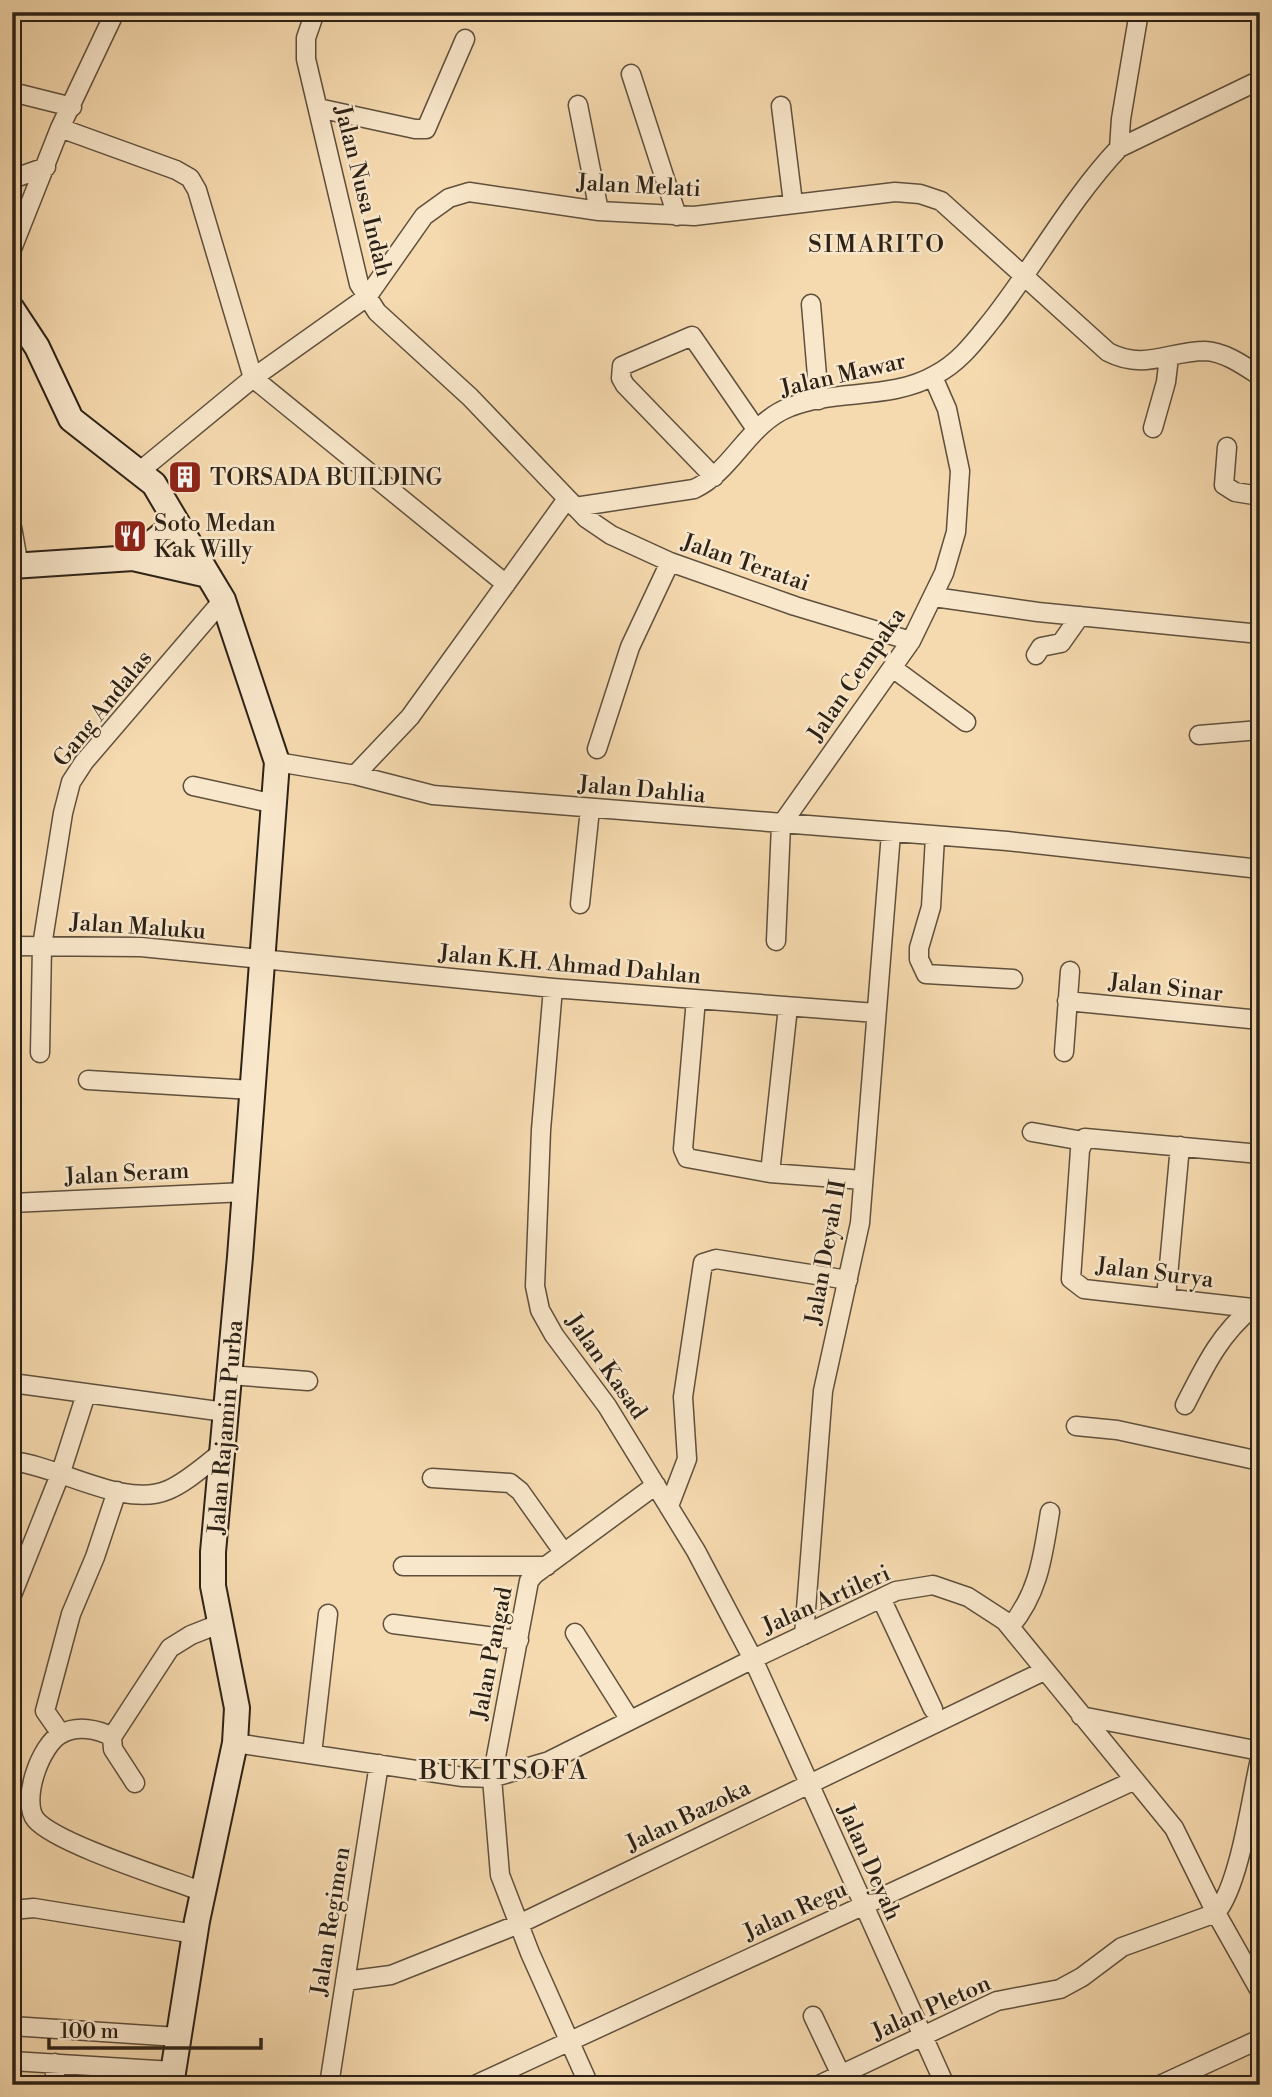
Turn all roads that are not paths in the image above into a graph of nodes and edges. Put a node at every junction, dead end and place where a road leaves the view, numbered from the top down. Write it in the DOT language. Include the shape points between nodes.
graph roads {
  1 [pos="115,12"];
  2 [pos="315,12"];
  3 [pos="1139,12"];
  4 [pos="465,39"];
  5 [pos="631,74"];
  6 [pos="1260,80"];
  7 [pos="12,92"];
  8 [pos="578,104"];
  9 [pos="781,106"];
  10 [pos="72,107"];
  11 [pos="318,108"];
  12 [pos="61,128"];
  13 [pos="1119,148"];
  14 [pos="46,167"];
  15 [pos="12,178"];
  16 [pos="793,203"];
  17 [pos="599,211"];
  18 [pos="677,216"];
  19 [pos="12,248"];
  20 [pos="1026,278"];
  21 [pos="367,297"];
  22 [pos="811,304"];
  23 [pos="12,309"];
  24 [pos="1169,357"];
  25 [pos="1260,376"];
  26 [pos="933,377"];
  27 [pos="253,378"];
  28 [pos="820,400"];
  29 [pos="1153,428"];
  30 [pos="756,429"];
  31 [pos="1227,447"];
  32 [pos="140,471"];
  33 [pos="714,477"];
  34 [pos="1260,496"];
  35 [pos="571,503"];
  36 [pos="177,523"];
  37 [pos="12,527"];
  38 [pos="133,558"];
  39 [pos="670,562"];
  40 [pos="15,566"];
  41 [pos="208,575"];
  42 [pos="506,584"];
  43 [pos="934,597"];
  44 [pos="223,600"];
  45 [pos="1080,616"];
  46 [pos="1260,634"];
  47 [pos="911,641"];
  48 [pos="1036,655"];
  49 [pos="894,668"];
  50 [pos="966,722"];
  51 [pos="1260,730"];
  52 [pos="1199,735"];
  53 [pos="597,749"];
  54 [pos="277,762"];
  55 [pos="355,775"];
  56 [pos="192,786"];
  57 [pos="275,804"];
  58 [pos="590,809"];
  59 [pos="781,825"];
  60 [pos="891,833"];
  61 [pos="935,837"];
  62 [pos="1260,869"];
  63 [pos="580,904"];
  64 [pos="776,941"];
  65 [pos="12,946"];
  66 [pos="42,946"];
  67 [pos="260,961"];
  68 [pos="1070,971"];
  69 [pos="1013,979"];
  70 [pos="553,988"];
  71 [pos="696,999"];
  72 [pos="1067,1001"];
  73 [pos="788,1007"];
  74 [pos="876,1013"];
  75 [pos="1260,1020"];
  76 [pos="1064,1052"];
  77 [pos="40,1053"];
  78 [pos="88,1080"];
  79 [pos="252,1090"];
  80 [pos="1032,1132"];
  81 [pos="1083,1141"];
  82 [pos="1180,1146"];
  83 [pos="1260,1154"];
  84 [pos="770,1173"];
  85 [pos="863,1180"];
  86 [pos="245,1192"];
  87 [pos="12,1203"];
  88 [pos="848,1280"];
  89 [pos="1166,1298"];
  90 [pos="1256,1307"];
  91 [pos="229,1375"];
  92 [pos="308,1381"];
  93 [pos="12,1383"];
  94 [pos="86,1394"];
  95 [pos="1185,1405"];
  96 [pos="225,1412"];
  97 [pos="1076,1426"];
  98 [pos="222,1453"];
  99 [pos="12,1461"];
  100 [pos="1260,1461"];
  101 [pos="61,1472"];
  102 [pos="432,1478"];
  103 [pos="656,1485"];
  104 [pos="117,1492"];
  105 [pos="669,1506"];
  106 [pos="1050,1512"];
  107 [pos="564,1553"];
  108 [pos="403,1566"];
  109 [pos="547,1566"];
  110 [pos="12,1595"];
  111 [pos="881,1598"];
  112 [pos="328,1614"];
  113 [pos="219,1624"];
  114 [pos="393,1624"];
  115 [pos="1010,1628"];
  116 [pos="575,1633"];
  117 [pos="804,1635"];
  118 [pos="519,1640"];
  119 [pos="753,1658"];
  120 [pos="1044,1671"];
  121 [pos="933,1709"];
  122 [pos="1081,1716"];
  123 [pos="630,1720"];
  124 [pos="61,1734"];
  125 [pos="113,1737"];
  126 [pos="236,1742"];
  127 [pos="1260,1751"];
  128 [pos="312,1754"];
  129 [pos="1260,1759"];
  130 [pos="379,1764"];
  131 [pos="492,1778"];
  132 [pos="1135,1780"];
  133 [pos="135,1783"];
  134 [pos="809,1784"];
  135 [pos="203,1892"];
  136 [pos="863,1906"];
  137 [pos="12,1910"];
  138 [pos="1216,1913"];
  139 [pos="519,1924"];
  140 [pos="195,1934"];
  141 [pos="345,1981"];
  142 [pos="1260,1991"];
  143 [pos="813,2016"];
  144 [pos="12,2026"];
  145 [pos="178,2037"];
  146 [pos="923,2038"];
  147 [pos="1260,2039"];
  148 [pos="568,2042"];
  149 [pos="12,2061"];
  150 [pos="55,2063"];
  151 [pos="841,2075"];
  152 [pos="172,2078"];
  153 [pos="55,2085"];
  154 [pos="329,2085"];
  155 [pos="475,2085"];
  156 [pos="589,2085"];
  157 [pos="819,2085"];
  158 [pos="945,2085"];
  159 [pos="1160,2085"];
  1 -- 10 [label="street"];
  2 -- 11 [label="street, Jalan Nusa Indah" via="306,49"];
  3 -- 13 [label="street"];
  4 -- 11 [label="street" via="426,129"];
  5 -- 18 [label="street"];
  6 -- 13 [label="street"];
  7 -- 10 [label="street"];
  8 -- 17 [label="street"];
  9 -- 16 [label="street"];
  10 -- 12 [label="street"];
  11 -- 21 [label="street, Jalan Nusa Indah" via="346,238"];
  12 -- 14 [label="street"];
  12 -- 27 [label="street" via="190,178"];
  13 -- 20 [label="street, Jalan Mawar" via="1101,167"];
  14 -- 15 [label="street"];
  14 -- 19 [label="street"];
  16 -- 18 [label="street, Jalan Melati"];
  16 -- 20 [label="street, Jalan Melati" via="895,192 920,194 941,201"];
  17 -- 18 [label="street, Jalan Melati"];
  17 -- 21 [label="street, Jalan Melati" via="469,192 449,198 424,216"];
  20 -- 24 [label="street, Jalan Melati" via="1108,352 1123,360"];
  20 -- 26 [label="street, Jalan Mawar" via="960,359"];
  21 -- 27 [label="street, Jalan Melati"];
  21 -- 35 [label="street, Jalan Nusa Indah"];
  22 -- 28 [label="street"];
  23 -- 32 [label="street" via="37,347 71,419"];
  24 -- 25 [label="street, Jalan Melati" via="1206,351 1229,357"];
  24 -- 29 [label="street"];
  26 -- 28 [label="street, Jalan Mawar" via="856,397"];
  26 -- 43 [label="street, Jalan Cempaka" via="947,409 960,471 956,533"];
  27 -- 32 [label="street, Jalan Melati"];
  27 -- 42 [label="street"];
  28 -- 30 [label="street, Jalan Mawar" via="789,407"];
  30 -- 33 [label="street, Jalan Mawar"];
  30 -- 33 [label="street" via="694,337 622,366 623,382"];
  31 -- 34 [label="street" via="1224,485"];
  32 -- 36 [label="street" via="154,484"];
  33 -- 35 [label="street, Jalan Mawar" via="694,489"];
  35 -- 39 [label="street, Jalan Teratai" via="611,536"];
  35 -- 42 [label="street"];
  36 -- 38 [label="street"];
  36 -- 41 [label="street"];
  37 -- 40 [label="street"];
  38 -- 40 [label="street"];
  38 -- 41 [label="street"];
  39 -- 47 [label="street, Jalan Teratai"];
  39 -- 53 [label="street" via="633,638"];
  41 -- 44 [label="street"];
  42 -- 55 [label="street" via="410,718"];
  43 -- 45 [label="street"];
  43 -- 47 [label="street, Jalan Cempaka"];
  44 -- 54 [label="street"];
  44 -- 66 [label="street, Gang Andalas" via="71,782"];
  45 -- 46 [label="street"];
  45 -- 48 [label="street" via="1061,643 1041,647"];
  47 -- 49 [label="street, Jalan Cempaka"];
  49 -- 50 [label="street"];
  49 -- 59 [label="street, Jalan Cempaka"];
  51 -- 52 [label="street"];
  54 -- 55 [label="street, Jalan Dahlia"];
  54 -- 57 [label="street, Jalan Rajamin Purba"];
  55 -- 58 [label="street, Jalan Dahlia" via="433,795"];
  56 -- 57 [label="street"];
  57 -- 67 [label="street, Jalan Rajamin Purba"];
  58 -- 59 [label="street, Jalan Dahlia"];
  58 -- 63 [label="street"];
  59 -- 60 [label="street, Jalan Dahlia"];
  59 -- 64 [label="street"];
  60 -- 61 [label="street, Jalan Dahlia"];
  60 -- 74 [label="street, Jalan Deyah II"];
  61 -- 62 [label="street, Jalan Dahlia"];
  61 -- 69 [label="street" via="930,907 919,948 926,974"];
  65 -- 66 [label="street, Jalan Maluku"];
  66 -- 67 [label="street, Jalan Maluku" via="141,947"];
  66 -- 77 [label="street, Gang Andalas"];
  67 -- 70 [label="street, Jalan K.H. Ahmad Dahlan"];
  67 -- 79 [label="street, Jalan Rajamin Purba"];
  68 -- 72 [label="street"];
  70 -- 71 [label="street, Jalan K.H. Ahmad Dahlan"];
  70 -- 103 [label="street, Jalan Kasad" via="541,1130 537,1298 554,1335 607,1406"];
  71 -- 73 [label="street, Jalan K.H. Ahmad Dahlan"];
  71 -- 84 [label="street" via="684,1155"];
  72 -- 75 [label="street, Jalan Sinar"];
  72 -- 76 [label="street"];
  73 -- 74 [label="street, Jalan K.H. Ahmad Dahlan"];
  73 -- 84 [label="street"];
  74 -- 85 [label="street, Jalan Deyah II"];
  78 -- 79 [label="street"];
  79 -- 86 [label="street, Jalan Rajamin Purba"];
  80 -- 81 [label="street"];
  81 -- 82 [label="street" via="1088,1136"];
  81 -- 89 [label="street, Jalan Surya" via="1072,1279 1084,1289"];
  82 -- 83 [label="street"];
  82 -- 89 [label="street"];
  84 -- 85 [label="street"];
  85 -- 88 [label="street, Jalan Deyah II"];
  86 -- 87 [label="street, Jalan Seram"];
  86 -- 91 [label="street, Jalan Rajamin Purba"];
  88 -- 105 [label="street" via="716,1258 703,1263 683,1397 687,1460"];
  88 -- 117 [label="street, Jalan Deyah II" via="817,1434"];
  89 -- 90 [label="street, Jalan Surya"];
  90 -- 95 [label="street" via="1231,1325 1215,1347"];
  91 -- 92 [label="street"];
  91 -- 96 [label="street, Jalan Rajamin Purba"];
  93 -- 94 [label="street"];
  94 -- 96 [label="street"];
  94 -- 101 [label="street"];
  96 -- 98 [label="street, Jalan Rajamin Purba"];
  97 -- 100 [label="street" via="1117,1430"];
  98 -- 104 [label="street" via="169,1489 146,1496"];
  98 -- 113 [label="street, Jalan Rajamin Purba" via="213,1552"];
  99 -- 101 [label="street"];
  101 -- 104 [label="street"];
  101 -- 110 [label="street"];
  102 -- 107 [label="street" via="510,1483"];
  103 -- 105 [label="street, Jalan Kasad"];
  103 -- 107 [label="street, Jalan Pangad"];
  104 -- 124 [label="street" via="71,1614 45,1711"];
  105 -- 119 [label="street, Jalan Kasad"];
  106 -- 115 [label="street" via="1040,1577"];
  107 -- 109 [label="street, Jalan Pangad"];
  108 -- 109 [label="street"];
  109 -- 118 [label="street, Jalan Pangad" via="529,1581"];
  111 -- 115 [label="street, Jalan Artileri" via="933,1586 980,1603"];
  111 -- 117 [label="street, Jalan Artileri"];
  111 -- 121 [label="street"];
  112 -- 128 [label="street"];
  113 -- 125 [label="street" via="170,1648"];
  113 -- 126 [label="street, Jalan Rajamin Purba" via="237,1708"];
  114 -- 118 [label="street"];
  115 -- 120 [label="street, Jalan Artileri"];
  116 -- 123 [label="street"];
  117 -- 119 [label="street, Jalan Artileri"];
  118 -- 131 [label="street, Jalan Pangad"];
  119 -- 123 [label="street, Jalan Artileri"];
  119 -- 134 [label="street, Jalan Deyah"];
  120 -- 122 [label="street, Jalan Artileri"];
  120 -- 134 [label="street, Jalan Bazoka"];
  122 -- 127 [label="street"];
  122 -- 132 [label="street, Jalan Artileri"];
  123 -- 131 [label="street, Jalan Artileri" via="549,1761"];
  124 -- 125 [label="street" via="88,1729"];
  124 -- 135 [label="street" via="52,1741 34,1776 30,1808 37,1821 77,1844"];
  125 -- 133 [label="street" via="113,1749"];
  126 -- 128 [label="street, Jalan Artileri"];
  126 -- 135 [label="street, Jalan Rajamin Purba"];
  128 -- 130 [label="street, Jalan Artileri"];
  129 -- 138 [label="street" via="1235,1866"];
  130 -- 131 [label="street, Jalan Artileri"];
  130 -- 141 [label="street, Jalan Regimen"];
  131 -- 139 [label="street, Jalan Pangad" via="500,1875"];
  132 -- 136 [label="street, Jalan Regu"];
  132 -- 138 [label="street, Jalan Artileri" via="1174,1828"];
  134 -- 136 [label="street, Jalan Deyah"];
  134 -- 139 [label="street, Jalan Bazoka"];
  135 -- 140 [label="street, Jalan Rajamin Purba"];
  136 -- 146 [label="street, Jalan Deyah"];
  136 -- 148 [label="street, Jalan Regu"];
  137 -- 140 [label="street" via="34,1908"];
  138 -- 142 [label="street, Jalan Artileri"];
  138 -- 146 [label="street, Jalan Pleton" via="1122,1947 1060,1989 997,2001"];
  139 -- 141 [label="street, Jalan Bazoka" via="391,1975"];
  139 -- 148 [label="street, Jalan Pangad"];
  140 -- 145 [label="street, Jalan Rajamin Purba"];
  141 -- 154 [label="street, Jalan Regimen"];
  143 -- 151 [label="street"];
  144 -- 145 [label="street"];
  145 -- 152 [label="street, Jalan Rajamin Purba"];
  146 -- 151 [label="street, Jalan Pleton"];
  146 -- 158 [label="street, Jalan Deyah"];
  147 -- 159 [label="street"];
  148 -- 155 [label="street, Jalan Regu"];
  148 -- 156 [label="street, Jalan Pangad"];
  149 -- 150 [label="street"];
  150 -- 152 [label="street"];
  150 -- 153 [label="street"];
  151 -- 157 [label="street, Jalan Pleton"];
}
